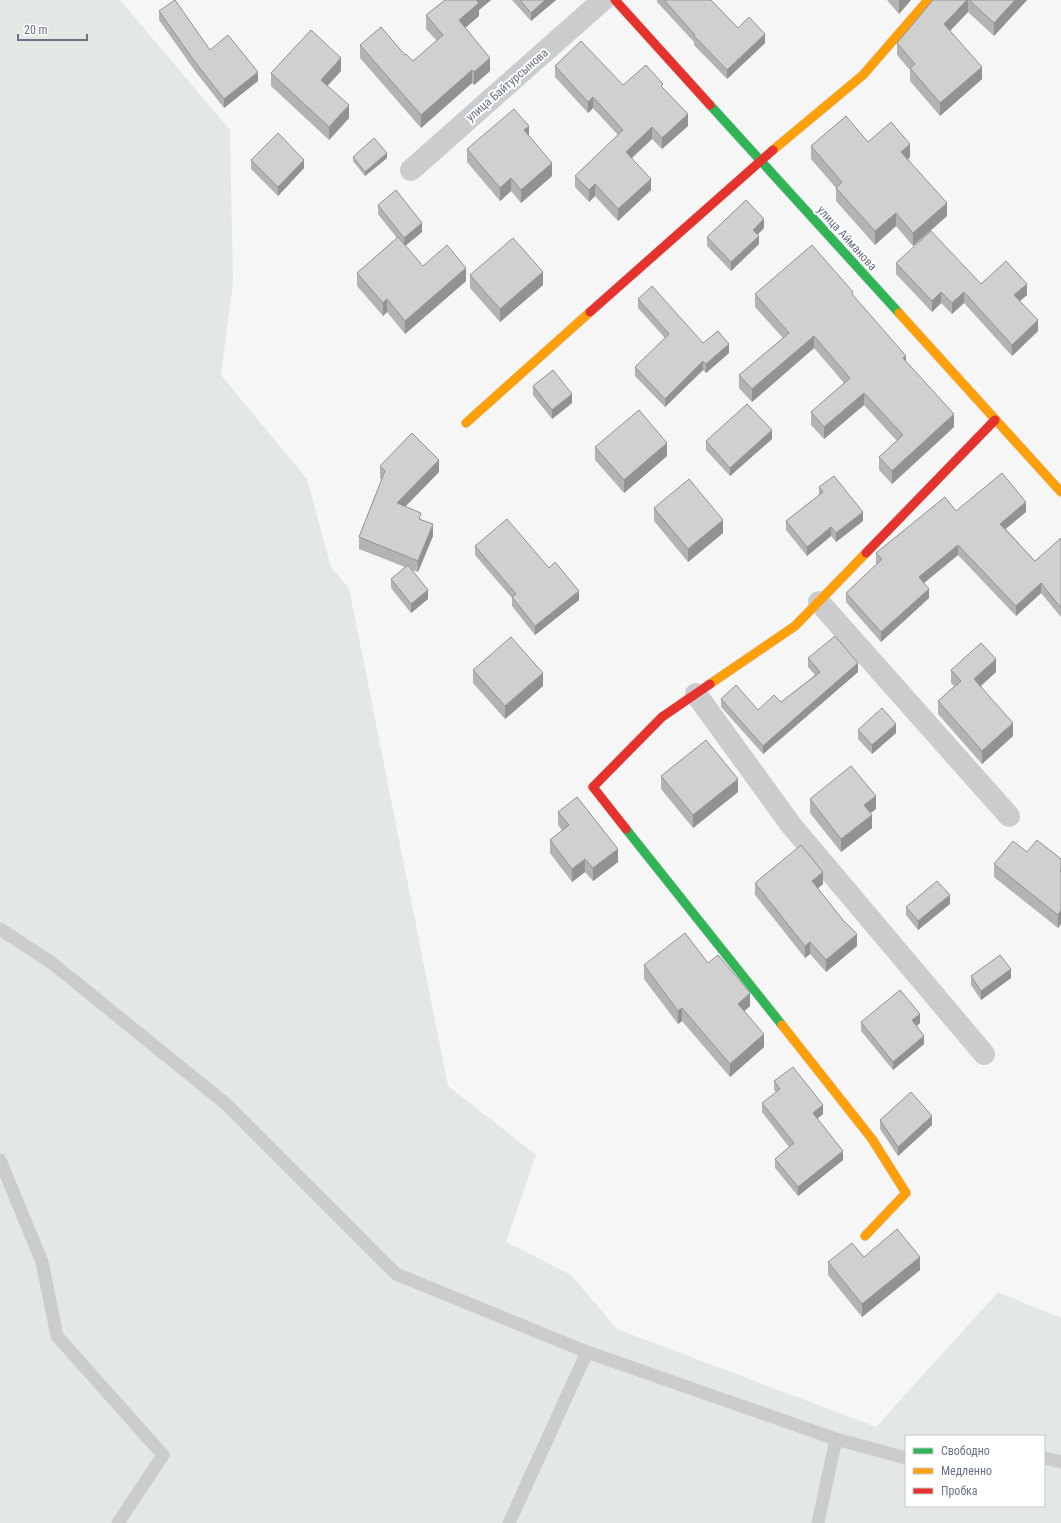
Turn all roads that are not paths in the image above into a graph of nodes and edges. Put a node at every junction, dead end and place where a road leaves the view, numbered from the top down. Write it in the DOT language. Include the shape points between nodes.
graph roads {
  1 [pos="603,0"];
  2 [pos="615,0"];
  3 [pos="928,0"];
  4 [pos="760,160"];
  5 [pos="411,170"];
  6 [pos="994,420"];
  7 [pos="466,424"];
  8 [pos="1061,492"];
  9 [pos="819,602"];
  10 [pos="696,694"];
  11 [pos="1009,816"];
  12 [pos="0,929"];
  13 [pos="984,1054"];
  14 [pos="0,1160"];
  15 [pos="865,1236"];
  16 [pos="587,1352"];
  17 [pos="836,1439"];
  18 [pos="905,1458"];
  19 [pos="1045,1458"];
  20 [pos="1061,1462"];
  21 [pos="118,1523"];
  22 [pos="509,1523"];
  23 [pos="818,1523"];
  1 -- 5 [label="street, улица Байтурсынова"];
  2 -- 4 [label="street, улица Айманова"];
  3 -- 4 [label="street" via="863,75"];
  4 -- 6 [label="street, улица Айманова"];
  4 -- 7 [label="street"];
  6 -- 8 [label="street, улица Айманова"];
  6 -- 9 [label="street"];
  9 -- 10 [label="street" via="795,626"];
  9 -- 11 [label="street"];
  10 -- 13 [label="street" via="791,825"];
  10 -- 15 [label="street" via="662,717 593,787 872,1139 906,1193"];
  12 -- 16 [label="lane" via="52,963 226,1104 396,1274"];
  14 -- 21 [label="lane" via="42,1262 57,1336 163,1455"];
  16 -- 17 [label="lane"];
  16 -- 22 [label="lane"];
  17 -- 18 [label="lane"];
  17 -- 23 [label="lane"];
  19 -- 20 [label="lane"];
}
